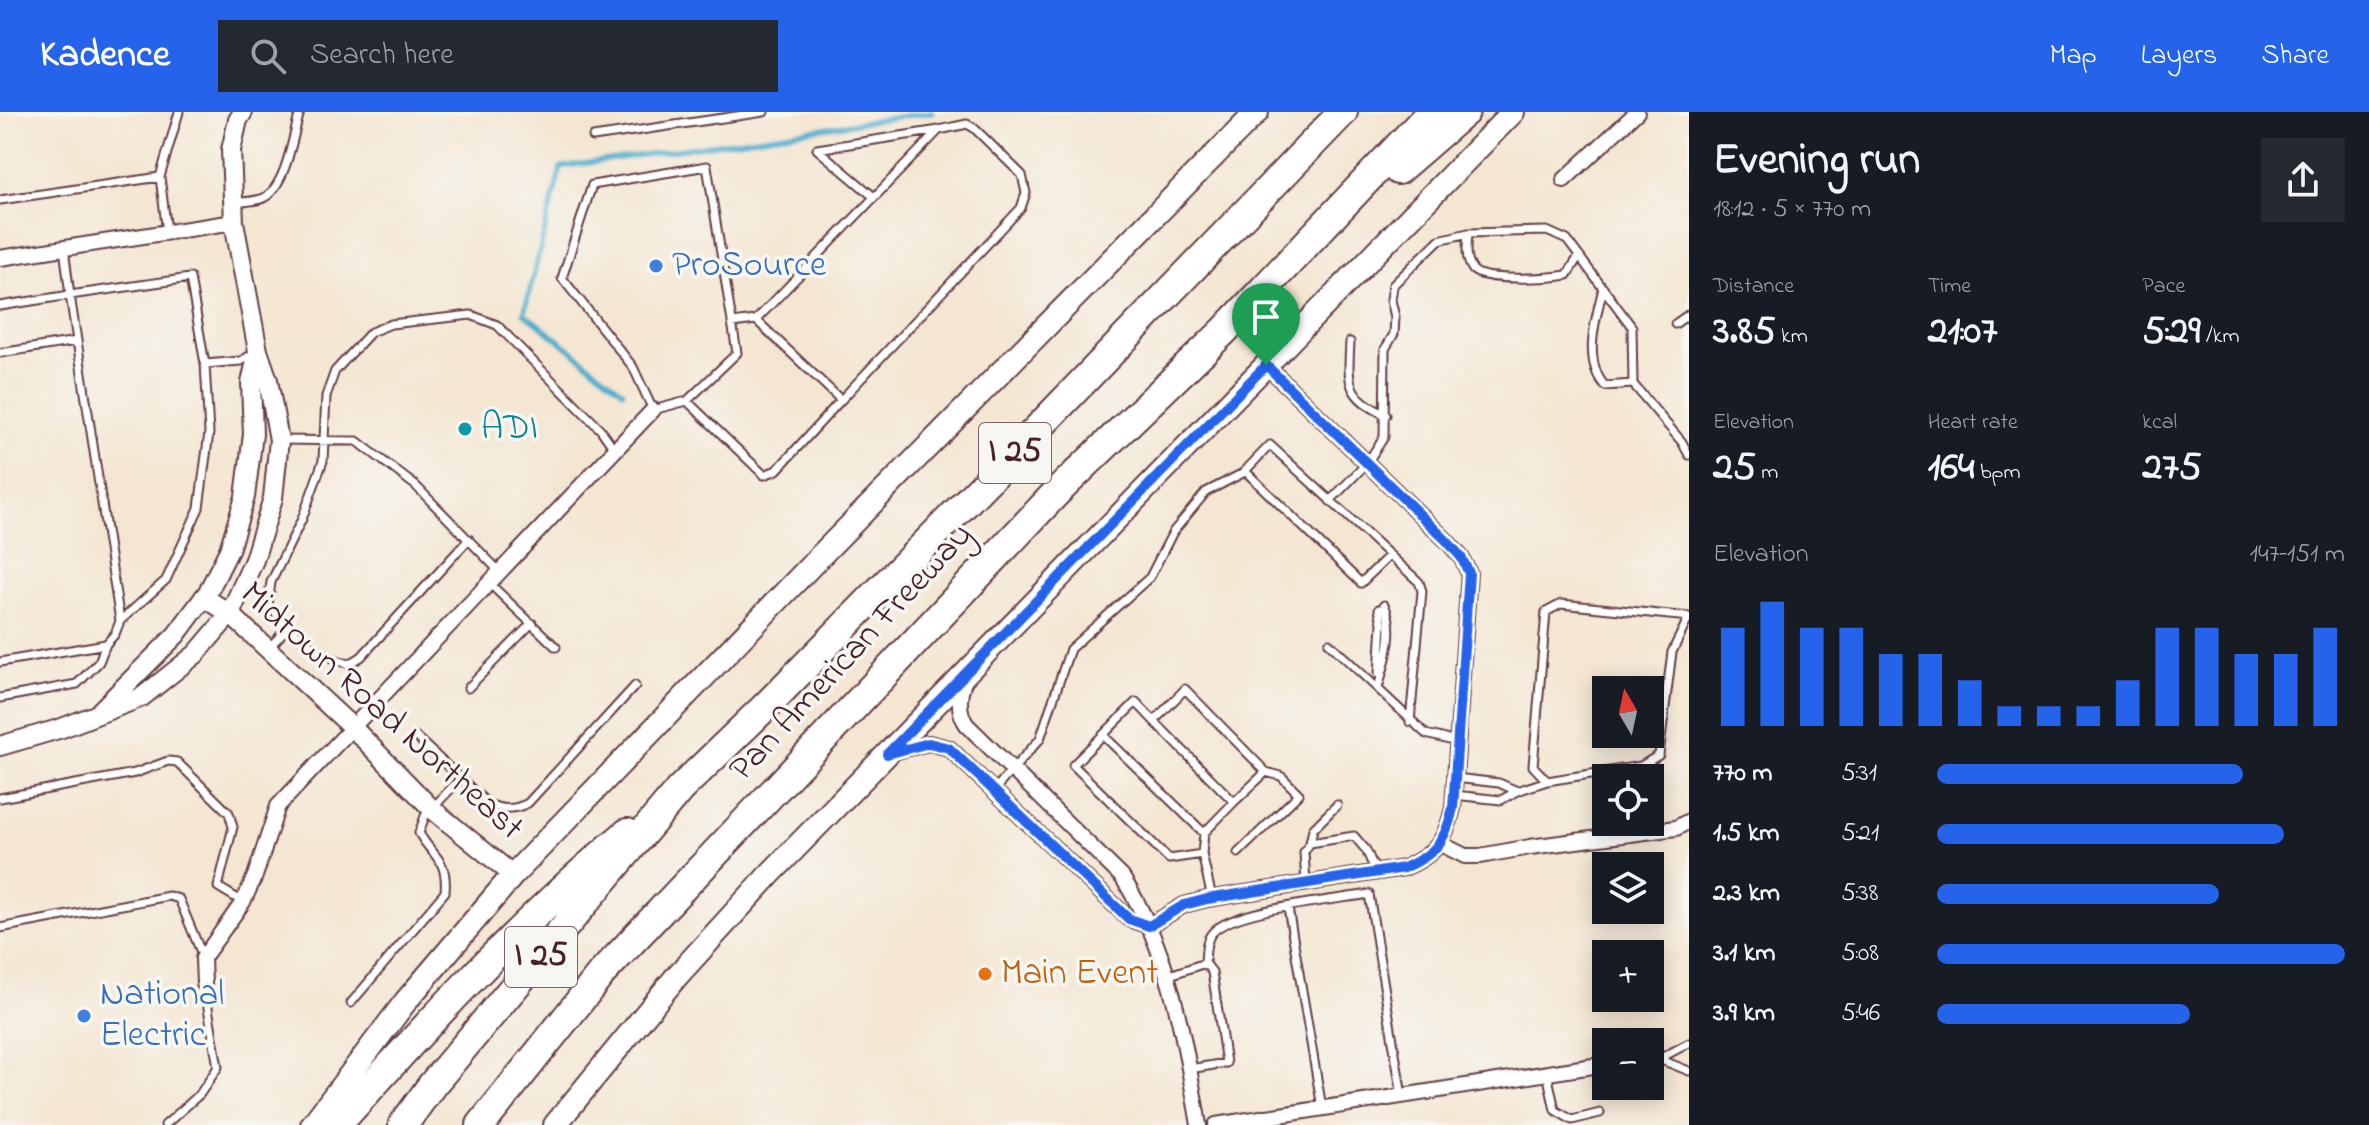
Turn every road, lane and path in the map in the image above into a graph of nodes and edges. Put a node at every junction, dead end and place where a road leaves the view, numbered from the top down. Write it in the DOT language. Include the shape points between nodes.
graph roads {
  1 [pos="179,112"];
  2 [pos="300,112"];
  3 [pos="764,112"];
  4 [pos="1257,112"];
  5 [pos="1343,112"];
  6 [pos="1431,112"];
  7 [pos="1465,112"];
  8 [pos="1513,112"];
  9 [pos="1637,112"];
  10 [pos="239,115"];
  11 [pos="939,130"];
  12 [pos="593,137"];
  13 [pos="160,177"];
  14 [pos="1564,180"];
  15 [pos="874,197"];
  16 [pos="0,200"];
  17 [pos="233,203"];
  18 [pos="234,222"];
  19 [pos="167,232"];
  20 [pos="1468,233"];
  21 [pos="64,248"];
  22 [pos="1579,256"];
  23 [pos="5,257"];
  24 [pos="1603,288"];
  25 [pos="70,295"];
  26 [pos="0,306"];
  27 [pos="1689,314"];
  28 [pos="756,320"];
  29 [pos="732,323"];
  30 [pos="1675,324"];
  31 [pos="1224,331"];
  32 [pos="77,341"];
  33 [pos="1350,342"];
  34 [pos="258,351"];
  35 [pos="0,353"];
  36 [pos="205,364"];
  37 [pos="1266,365"];
  38 [pos="1633,384"];
  39 [pos="841,400"];
  40 [pos="687,401"];
  41 [pos="653,410"];
  42 [pos="1386,415"];
  43 [pos="279,440"];
  44 [pos="325,441"];
  45 [pos="615,450"];
  46 [pos="1689,455"];
  47 [pos="1367,463"];
  48 [pos="1245,471"];
  49 [pos="1330,501"];
  50 [pos="469,539"];
  51 [pos="1390,555"];
  52 [pos="500,572"];
  53 [pos="489,583"];
  54 [pos="204,597"];
  55 [pos="1381,607"];
  56 [pos="230,614"];
  57 [pos="1689,617"];
  58 [pos="120,621"];
  59 [pos="532,623"];
  60 [pos="288,627"];
  61 [pos="1329,643"];
  62 [pos="106,644"];
  63 [pos="556,647"];
  64 [pos="268,649"];
  65 [pos="0,662"];
  66 [pos="969,667"];
  67 [pos="635,686"];
  68 [pos="468,688"];
  69 [pos="1378,688"];
  70 [pos="0,698"];
  71 [pos="98,713"];
  72 [pos="1154,721"];
  73 [pos="1410,722"];
  74 [pos="353,728"];
  75 [pos="1103,735"];
  76 [pos="415,736"];
  77 [pos="1457,742"];
  78 [pos="0,746"];
  79 [pos="887,754"];
  80 [pos="1013,771"];
  81 [pos="1266,772"];
  82 [pos="461,778"];
  83 [pos="1455,778"];
  84 [pos="1547,781"];
  85 [pos="680,789"];
  86 [pos="994,790"];
  87 [pos="1517,791"];
  88 [pos="1454,795"];
  89 [pos="0,798"];
  90 [pos="1234,802"];
  91 [pos="1337,805"];
  92 [pos="432,809"];
  93 [pos="1689,821"];
  94 [pos="1204,833"];
  95 [pos="1310,843"];
  96 [pos="1441,844"];
  97 [pos="1238,853"];
  98 [pos="1202,854"];
  99 [pos="1376,872"];
  100 [pos="513,875"];
  101 [pos="1306,883"];
  102 [pos="1212,898"];
  103 [pos="243,902"];
  104 [pos="1288,908"];
  105 [pos="1149,926"];
  106 [pos="0,928"];
  107 [pos="203,958"];
  108 [pos="1205,963"];
  109 [pos="1167,976"];
  110 [pos="204,984"];
  111 [pos="351,1003"];
  112 [pos="1689,1043"];
  113 [pos="1664,1054"];
  114 [pos="1664,1062"];
  115 [pos="1592,1066"];
  116 [pos="1189,1069"];
  117 [pos="525,1071"];
  118 [pos="1689,1071"];
  119 [pos="1547,1073"];
  120 [pos="1402,1096"];
  121 [pos="1322,1108"];
  122 [pos="1600,1113"];
  123 [pos="1572,1122"];
  124 [pos="557,1124"];
  125 [pos="165,1125"];
  126 [pos="312,1125"];
  127 [pos="337,1125"];
  128 [pos="403,1125"];
  129 [pos="481,1125"];
  130 [pos="500,1125"];
  131 [pos="1199,1125"];
  132 [pos="1216,1125"];
  1 -- 13 [label="lane"];
  2 -- 17 [label="lane" via="280,181 261,199"];
  3 -- 12 [label="lane"];
  4 -- 100 [label="main road"];
  5 -- 85 [label="highway, Pan American Freeway / I 25"];
  6 -- 31 [label="highway, Pan American Freeway / I 25"];
  7 -- 31 [label="highway"];
  8 -- 37 [label="main road"];
  9 -- 14 [label="street"];
  10 -- 17 [label="street" via="231,150"];
  11 -- 15 [label="lane"];
  11 -- 15 [label="lane" via="817,149"];
  11 -- 39 [label="lane" via="967,124 974,128 1022,175 1026,193 1021,208"];
  13 -- 16 [label="lane"];
  13 -- 19 [label="lane"];
  15 -- 28 [label="lane"];
  17 -- 18 [label="street"];
  18 -- 19 [label="street"];
  18 -- 34 [label="street"];
  19 -- 21 [label="street"];
  20 -- 22 [label="lane" via="1547,231 1567,240"];
  20 -- 22 [label="lane" via="1471,268 1480,275 1567,275"];
  20 -- 42 [label="lane" via="1439,240 1393,285 1394,334 1385,349"];
  21 -- 23 [label="street"];
  21 -- 25 [label="lane"];
  22 -- 24 [label="lane"];
  24 -- 38 [label="lane" via="1632,327"];
  24 -- 38 [label="lane" via="1593,334 1594,374 1605,386"];
  25 -- 26 [label="lane"];
  25 -- 32 [label="lane"];
  25 -- 36 [label="lane" via="190,278"];
  27 -- 30 [label="lane"];
  28 -- 29 [label="lane"];
  28 -- 39 [label="lane"];
  29 -- 40 [label="lane" via="737,353"];
  29 -- 41 [label="lane" via="707,166 592,185 562,278 633,367"];
  31 -- 117 [label="highway, Pan American Freeway / I 25" via="1055,494 731,836 602,973"];
  32 -- 35 [label="lane"];
  32 -- 58 [label="lane"];
  33 -- 42 [label="lane" via="1348,381 1364,405"];
  34 -- 36 [label="lane" via="241,361"];
  34 -- 43 [label="street"];
  34 -- 54 [label="street" via="251,383 253,434 245,497 229,550"];
  36 -- 58 [label="lane" via="209,433 199,508 166,580"];
  37 -- 47 [label="street"];
  37 -- 66 [label="main road"];
  38 -- 46 [label="lane"];
  39 -- 40 [label="lane" via="777,470 764,475"];
  40 -- 41 [label="lane"];
  41 -- 45 [label="street"];
  42 -- 47 [label="lane" via="1384,437"];
  43 -- 44 [label="lane"];
  43 -- 56 [label="street" via="273,498"];
  44 -- 45 [label="lane" via="326,396 335,371 371,332 391,324 471,315 497,325"];
  44 -- 50 [label="lane" via="357,441 416,486"];
  44 -- 60 [label="lane" via="302,519 271,582 268,605"];
  45 -- 52 [label="street"];
  47 -- 49 [label="lane"];
  47 -- 77 [label="street" via="1447,541 1469,573"];
  48 -- 49 [label="lane" via="1270,445"];
  48 -- 51 [label="lane" via="1361,583"];
  48 -- 80 [label="lane" via="1206,492 1173,532 1150,577 1070,649 1040,739"];
  49 -- 51 [label="lane"];
  50 -- 52 [label="lane"];
  50 -- 60 [label="lane" via="349,664 332,660"];
  51 -- 73 [label="lane" via="1422,591"];
  52 -- 53 [label="street"];
  53 -- 59 [label="lane"];
  53 -- 74 [label="street"];
  54 -- 56 [label="street, Midtown Road Northeast"];
  54 -- 71 [label="street" via="176,635"];
  55 -- 69 [label="lane" via="1389,614 1387,659"];
  56 -- 64 [label="street, Midtown Road Northeast"];
  56 -- 71 [label="street" via="196,654 142,697"];
  57 -- 84 [label="lane" via="1672,652 1659,755 1641,766"];
  57 -- 84 [label="lane" via="1561,604 1546,612 1533,766"];
  58 -- 62 [label="lane"];
  59 -- 63 [label="lane"];
  59 -- 68 [label="lane"];
  60 -- 64 [label="lane"];
  61 -- 69 [label="lane"];
  62 -- 65 [label="lane"];
  62 -- 70 [label="lane" via="99,662 77,684"];
  64 -- 74 [label="street, Midtown Road Northeast"];
  66 -- 79 [label="main road"];
  66 -- 80 [label="street" via="960,694 962,718"];
  67 -- 82 [label="lane" via="528,803 495,808"];
  69 -- 73 [label="lane"];
  71 -- 78 [label="street"];
  72 -- 75 [label="lane" via="1136,702"];
  72 -- 81 [label="lane" via="1185,689"];
  72 -- 90 [label="lane"];
  73 -- 77 [label="lane" via="1426,734"];
  74 -- 92 [label="street, Midtown Road Northeast"];
  74 -- 103 [label="street" via="278,806"];
  75 -- 94 [label="lane"];
  75 -- 98 [label="lane" via="1073,765 1169,859"];
  76 -- 82 [label="lane"];
  77 -- 83 [label="street"];
  79 -- 86 [label="street" via="939,744"];
  79 -- 124 [label="main road" via="686,966"];
  80 -- 86 [label="lane"];
  80 -- 105 [label="street" via="1122,877"];
  81 -- 90 [label="lane"];
  81 -- 97 [label="lane" via="1281,776 1299,794"];
  82 -- 92 [label="lane"];
  83 -- 87 [label="lane" via="1499,783"];
  83 -- 88 [label="street"];
  84 -- 87 [label="lane"];
  85 -- 127 [label="highway" via="584,869 414,1038"];
  85 -- 128 [label="highway, Pan American Freeway / I 25"];
  86 -- 105 [label="street" via="1129,919"];
  87 -- 88 [label="lane" via="1501,800"];
  88 -- 96 [label="street"];
  89 -- 103 [label="lane" via="177,762 229,813 233,827 218,887"];
  90 -- 94 [label="lane"];
  91 -- 95 [label="lane" via="1313,829"];
  92 -- 100 [label="street, Midtown Road Northeast"];
  92 -- 111 [label="lane" via="419,833 441,859 445,892"];
  93 -- 96 [label="street" via="1676,828 1480,856 1465,856"];
  94 -- 98 [label="lane"];
  95 -- 99 [label="lane" via="1354,836"];
  95 -- 101 [label="lane" via="1304,852"];
  96 -- 99 [label="street" via="1404,868"];
  98 -- 102 [label="lane"];
  99 -- 101 [label="street"];
  100 -- 126 [label="main road" via="406,1001"];
  101 -- 102 [label="street"];
  102 -- 105 [label="street" via="1184,905"];
  103 -- 107 [label="street"];
  104 -- 108 [label="lane" via="1228,921 1211,933"];
  104 -- 120 [label="lane" via="1369,894"];
  104 -- 121 [label="lane"];
  105 -- 109 [label="street"];
  106 -- 107 [label="lane" via="169,896 179,899"];
  107 -- 110 [label="street"];
  108 -- 109 [label="lane"];
  108 -- 116 [label="lane" via="1212,972 1226,1063"];
  109 -- 116 [label="street"];
  110 -- 125 [label="lane" via="218,1067 200,1094"];
  112 -- 113 [label="lane"];
  114 -- 118 [label="lane"];
  115 -- 119 [label="street"];
  116 -- 131 [label="street"];
  117 -- 129 [label="highway, Pan American Freeway / I 25"];
  117 -- 130 [label="highway"];
  119 -- 120 [label="street"];
  119 -- 123 [label="lane" via="1555,1110"];
  120 -- 121 [label="street"];
  121 -- 132 [label="street"];
  122 -- 123 [label="lane"];
}
